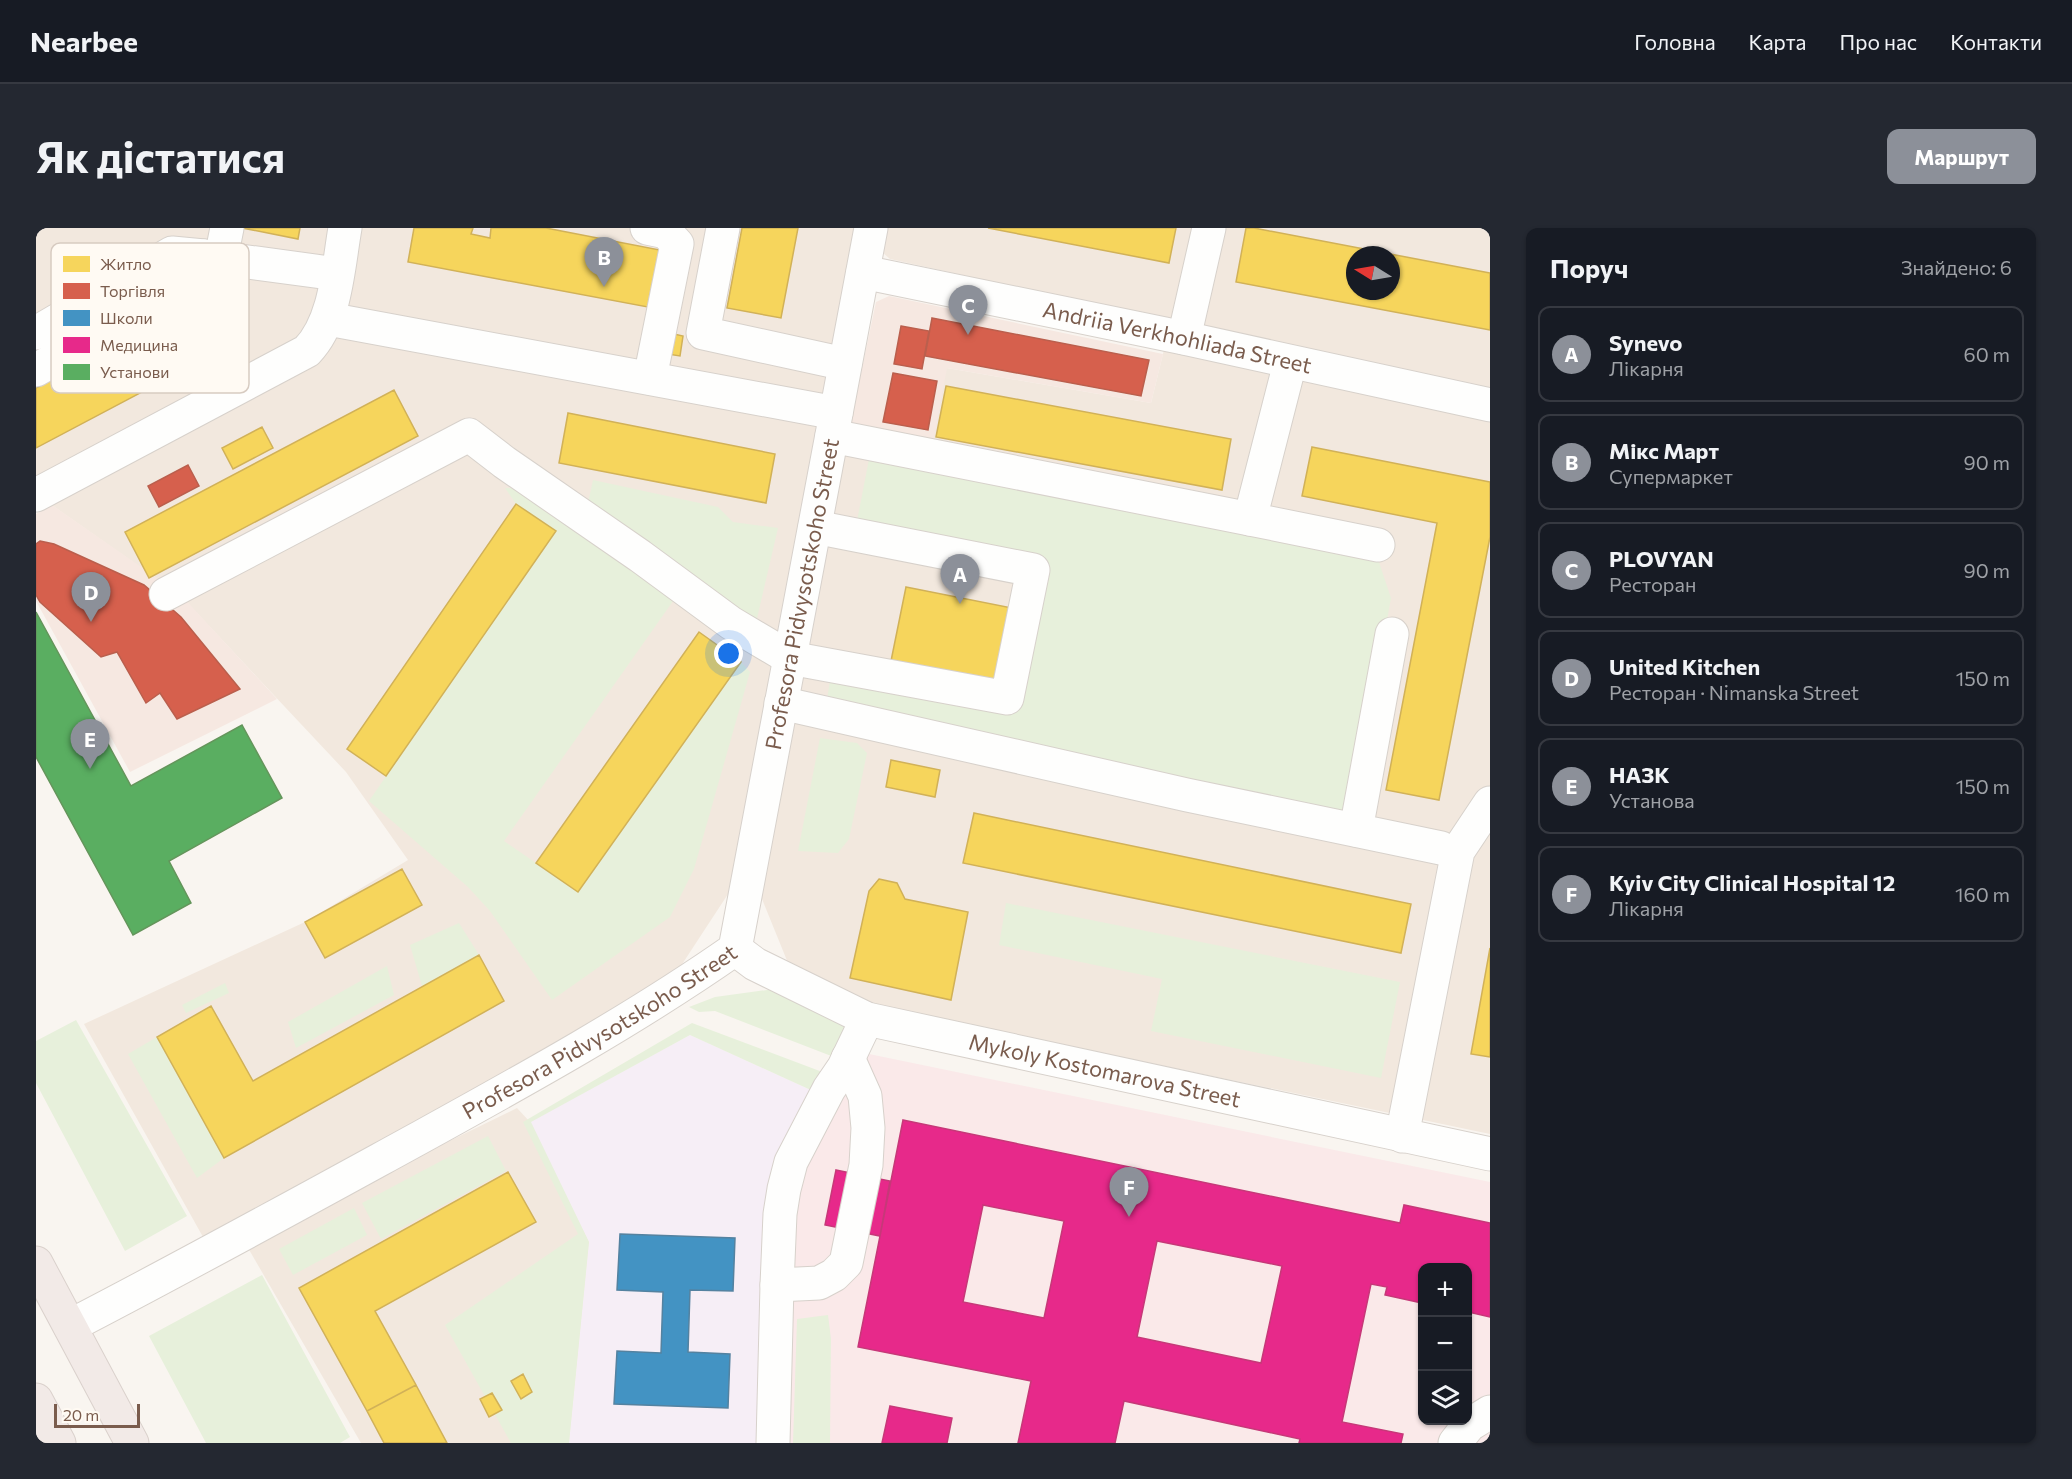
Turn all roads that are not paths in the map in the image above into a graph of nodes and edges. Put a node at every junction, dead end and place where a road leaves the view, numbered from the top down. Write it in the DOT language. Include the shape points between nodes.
graph roads {
  1 [pos="345,228"];
  2 [pos="647,228"];
  3 [pos="723,228"];
  4 [pos="871,228"];
  5 [pos="1209,228"];
  6 [pos="249,254"];
  7 [pos="862,272"];
  8 [pos="337,274"];
  9 [pos="327,320"];
  10 [pos="51,324"];
  11 [pos="36,333"];
  12 [pos="1184,338"];
  13 [pos="51,361"];
  14 [pos="1290,363"];
  15 [pos="845,364"];
  16 [pos="36,370"];
  17 [pos="650,378"];
  18 [pos="249,381"];
  19 [pos="227,393"];
  20 [pos="1490,405"];
  21 [pos="834,424"];
  22 [pos="36,495"];
  23 [pos="1250,519"];
  24 [pos="814,527"];
  25 [pos="1378,545"];
  26 [pos="166,594"];
  27 [pos="1392,634"];
  28 [pos="790,658"];
  29 [pos="781,703"];
  30 [pos="1490,803"];
  31 [pos="1356,830"];
  32 [pos="1441,848"];
  33 [pos="735,949"];
  34 [pos="867,1019"];
  35 [pos="848,1058"];
  36 [pos="1402,1136"];
  37 [pos="1490,1154"];
  38 [pos="36,1263"];
  39 [pos="777,1285"];
  40 [pos="70,1326"];
  41 [pos="36,1400"];
  42 [pos="1490,1413"];
  43 [pos="59,1443"];
  44 [pos="132,1443"];
  45 [pos="773,1443"];
  46 [pos="1455,1443"];
  1 -- 8 [label="street"];
  2 -- 17 [label="street" via="666,232 676,244"];
  3 -- 15 [label="street" via="703,333"];
  4 -- 7 [label="street, Profesora Pidvysotskoho Street"];
  5 -- 12 [label="street"];
  6 -- 8 [label="street"];
  7 -- 12 [label="street, Andriia Verkhohliada Street"];
  7 -- 15 [label="street, Profesora Pidvysotskoho Street"];
  8 -- 9 [label="street"];
  9 -- 17 [label="street"];
  9 -- 18 [label="street" via="306,351"];
  10 -- 11 [label="street"];
  12 -- 14 [label="street, Andriia Verkhohliada Street"];
  13 -- 16 [label="street"];
  14 -- 20 [label="street, Andriia Verkhohliada Street"];
  14 -- 23 [label="street"];
  15 -- 21 [label="street, Profesora Pidvysotskoho Street"];
  17 -- 21 [label="street"];
  19 -- 22 [label="street"];
  21 -- 23 [label="street"];
  21 -- 24 [label="street, Profesora Pidvysotskoho Street"];
  23 -- 25 [label="street"];
  24 -- 28 [label="street, Profesora Pidvysotskoho Street"];
  24 -- 28 [label="street" via="1033,570 1007,698"];
  26 -- 28 [label="street" via="469,435 731,623"];
  27 -- 31 [label="street"];
  28 -- 29 [label="street, Profesora Pidvysotskoho Street"];
  29 -- 31 [label="street"];
  29 -- 33 [label="street, Profesora Pidvysotskoho Street"];
  30 -- 36 [label="street" via="1458,851"];
  31 -- 32 [label="street"];
  33 -- 34 [label="street, Mykoly Kostomarova Street" via="764,969"];
  33 -- 40 [label="street, Profesora Pidvysotskoho Street" via="656,1004 557,1062"];
  34 -- 35 [label="street"];
  34 -- 36 [label="street, Mykoly Kostomarova Street"];
  35 -- 39 [label="street" via="791,1162 780,1214"];
  35 -- 39 [label="street" via="865,1096 868,1128 866,1165 846,1263 819,1283"];
  36 -- 37 [label="street, Mykoly Kostomarova Street"];
  38 -- 40 [label="highway"];
  39 -- 45 [label="street"];
  40 -- 44 [label="highway"];
  41 -- 43 [label="highway"];
  42 -- 46 [label="street" via="1469,1425"];
}
